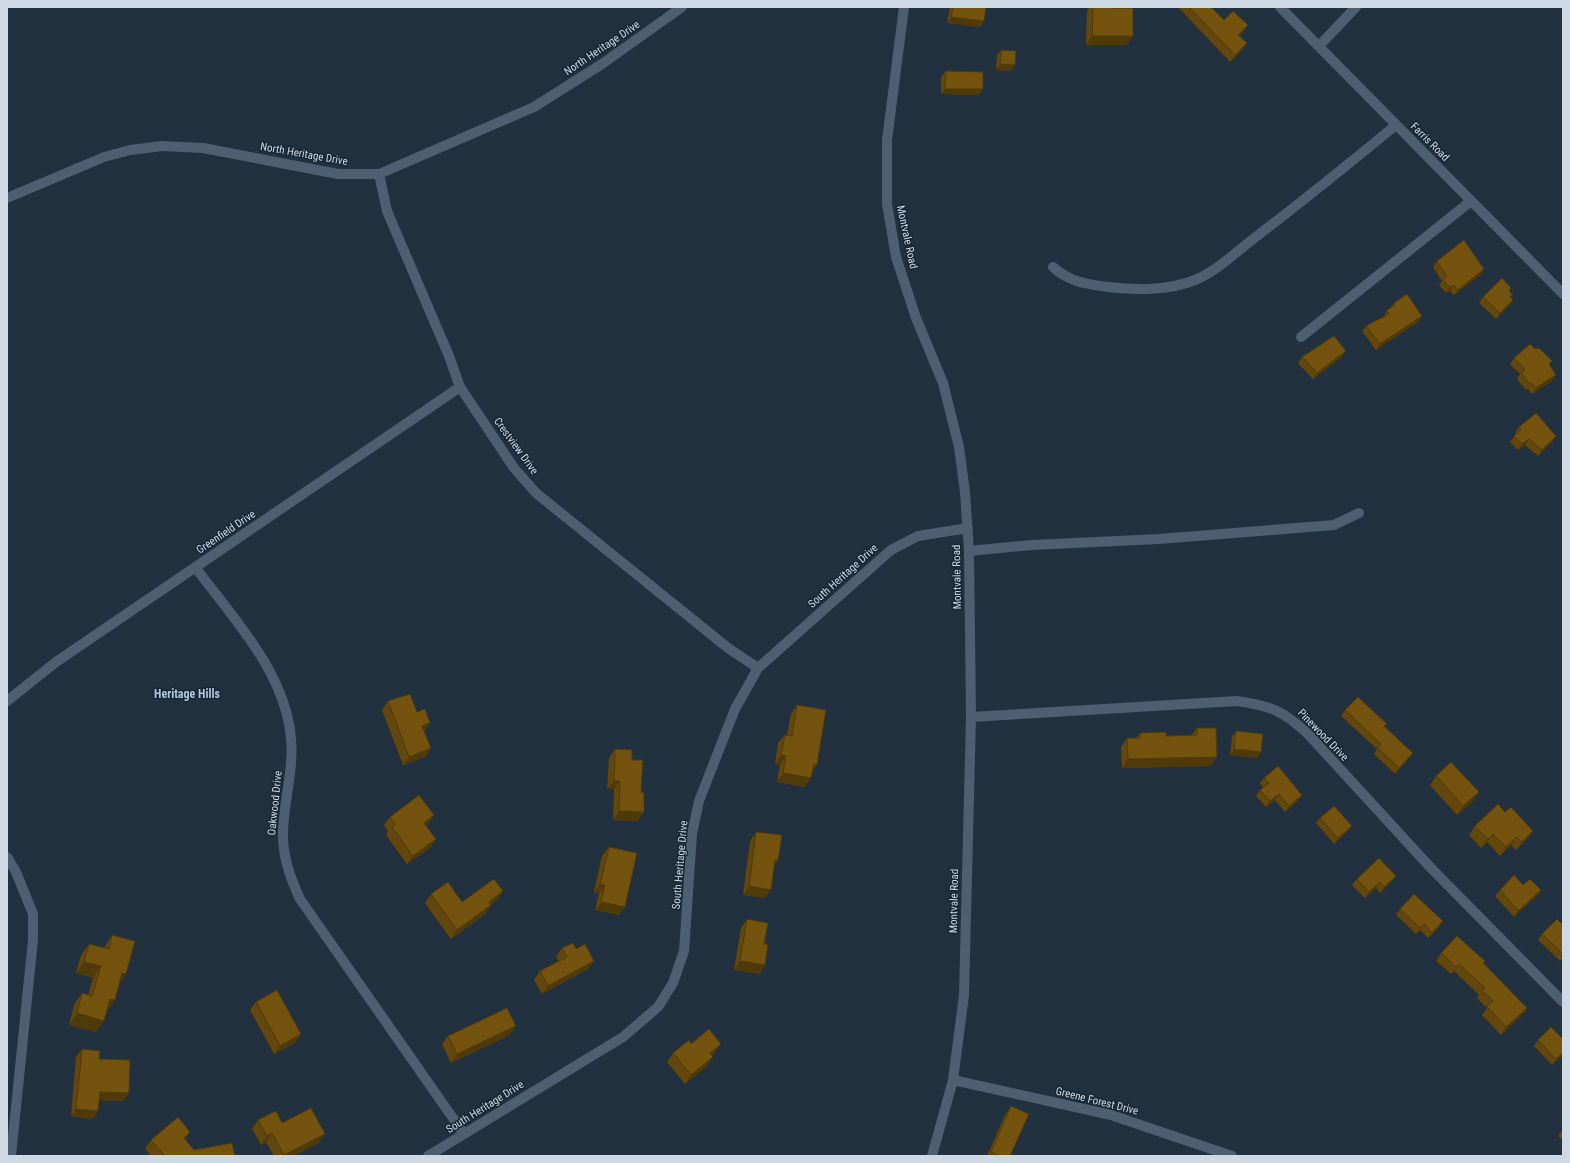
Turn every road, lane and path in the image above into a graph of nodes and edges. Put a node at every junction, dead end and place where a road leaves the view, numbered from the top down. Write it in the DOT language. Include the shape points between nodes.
graph roads {
  1 [pos="682,7"];
  2 [pos="904,7"];
  3 [pos="1280,7"];
  4 [pos="1356,7"];
  5 [pos="1319,46"];
  6 [pos="1396,125"];
  7 [pos="379,174"];
  8 [pos="7,198"];
  9 [pos="1471,201"];
  10 [pos="1053,267"];
  11 [pos="1563,294"];
  12 [pos="1301,337"];
  13 [pos="460,386"];
  14 [pos="1359,513"];
  15 [pos="968,528"];
  16 [pos="969,551"];
  17 [pos="195,567"];
  18 [pos="758,668"];
  19 [pos="7,701"];
  20 [pos="971,717"];
  21 [pos="7,857"];
  22 [pos="1563,1002"];
  23 [pos="954,1080"];
  24 [pos="464,1134"];
  25 [pos="11,1156"];
  26 [pos="428,1156"];
  27 [pos="932,1156"];
  28 [pos="1232,1156"];
  1 -- 7 [label="street, North Heritage Drive" via="602,64 534,107"];
  2 -- 15 [label="street, Montvale Road" via="887,140 887,204 898,263 916,318 944,383 959,447"];
  3 -- 5 [label="street, Farris Road"];
  4 -- 5 [label="street"];
  5 -- 6 [label="street, Farris Road"];
  6 -- 9 [label="street, Farris Road"];
  6 -- 10 [label="street" via="1219,266 1195,280 1165,288 1130,289 1081,283 1062,276"];
  7 -- 8 [label="street, North Heritage Drive" via="338,174 203,148 162,146 130,150 104,157"];
  7 -- 13 [label="street, Crestview Drive" via="387,211 450,356"];
  9 -- 11 [label="street, Farris Road"];
  9 -- 12 [label="street"];
  13 -- 17 [label="street, Greenfield Drive"];
  13 -- 18 [label="street, Crestview Drive" via="514,468 536,493 728,648"];
  14 -- 16 [label="street" via="1327,526"];
  15 -- 16 [label="street, Montvale Road"];
  15 -- 18 [label="street, South Heritage Drive" via="918,536 891,550"];
  16 -- 20 [label="street, Montvale Road"];
  17 -- 19 [label="street, Greenfield Drive" via="56,662"];
  17 -- 24 [label="street, Oakwood Drive" via="252,643 274,681 288,714 291,777 283,837 289,877 300,899"];
  18 -- 24 [label="street, South Heritage Drive" via="735,709 699,801 692,834 684,951 673,983 658,1007 623,1036"];
  20 -- 22 [label="street, Pinewood Drive" via="1237,701 1263,704 1289,716 1430,867"];
  20 -- 23 [label="street, Montvale Road" via="964,995"];
  21 -- 25 [label="street" via="33,914 33,940"];
  23 -- 27 [label="street, Montvale Road"];
  23 -- 28 [label="street, Greene Forest Drive" via="1111,1115"];
  24 -- 26 [label="street, South Heritage Drive"];
}
